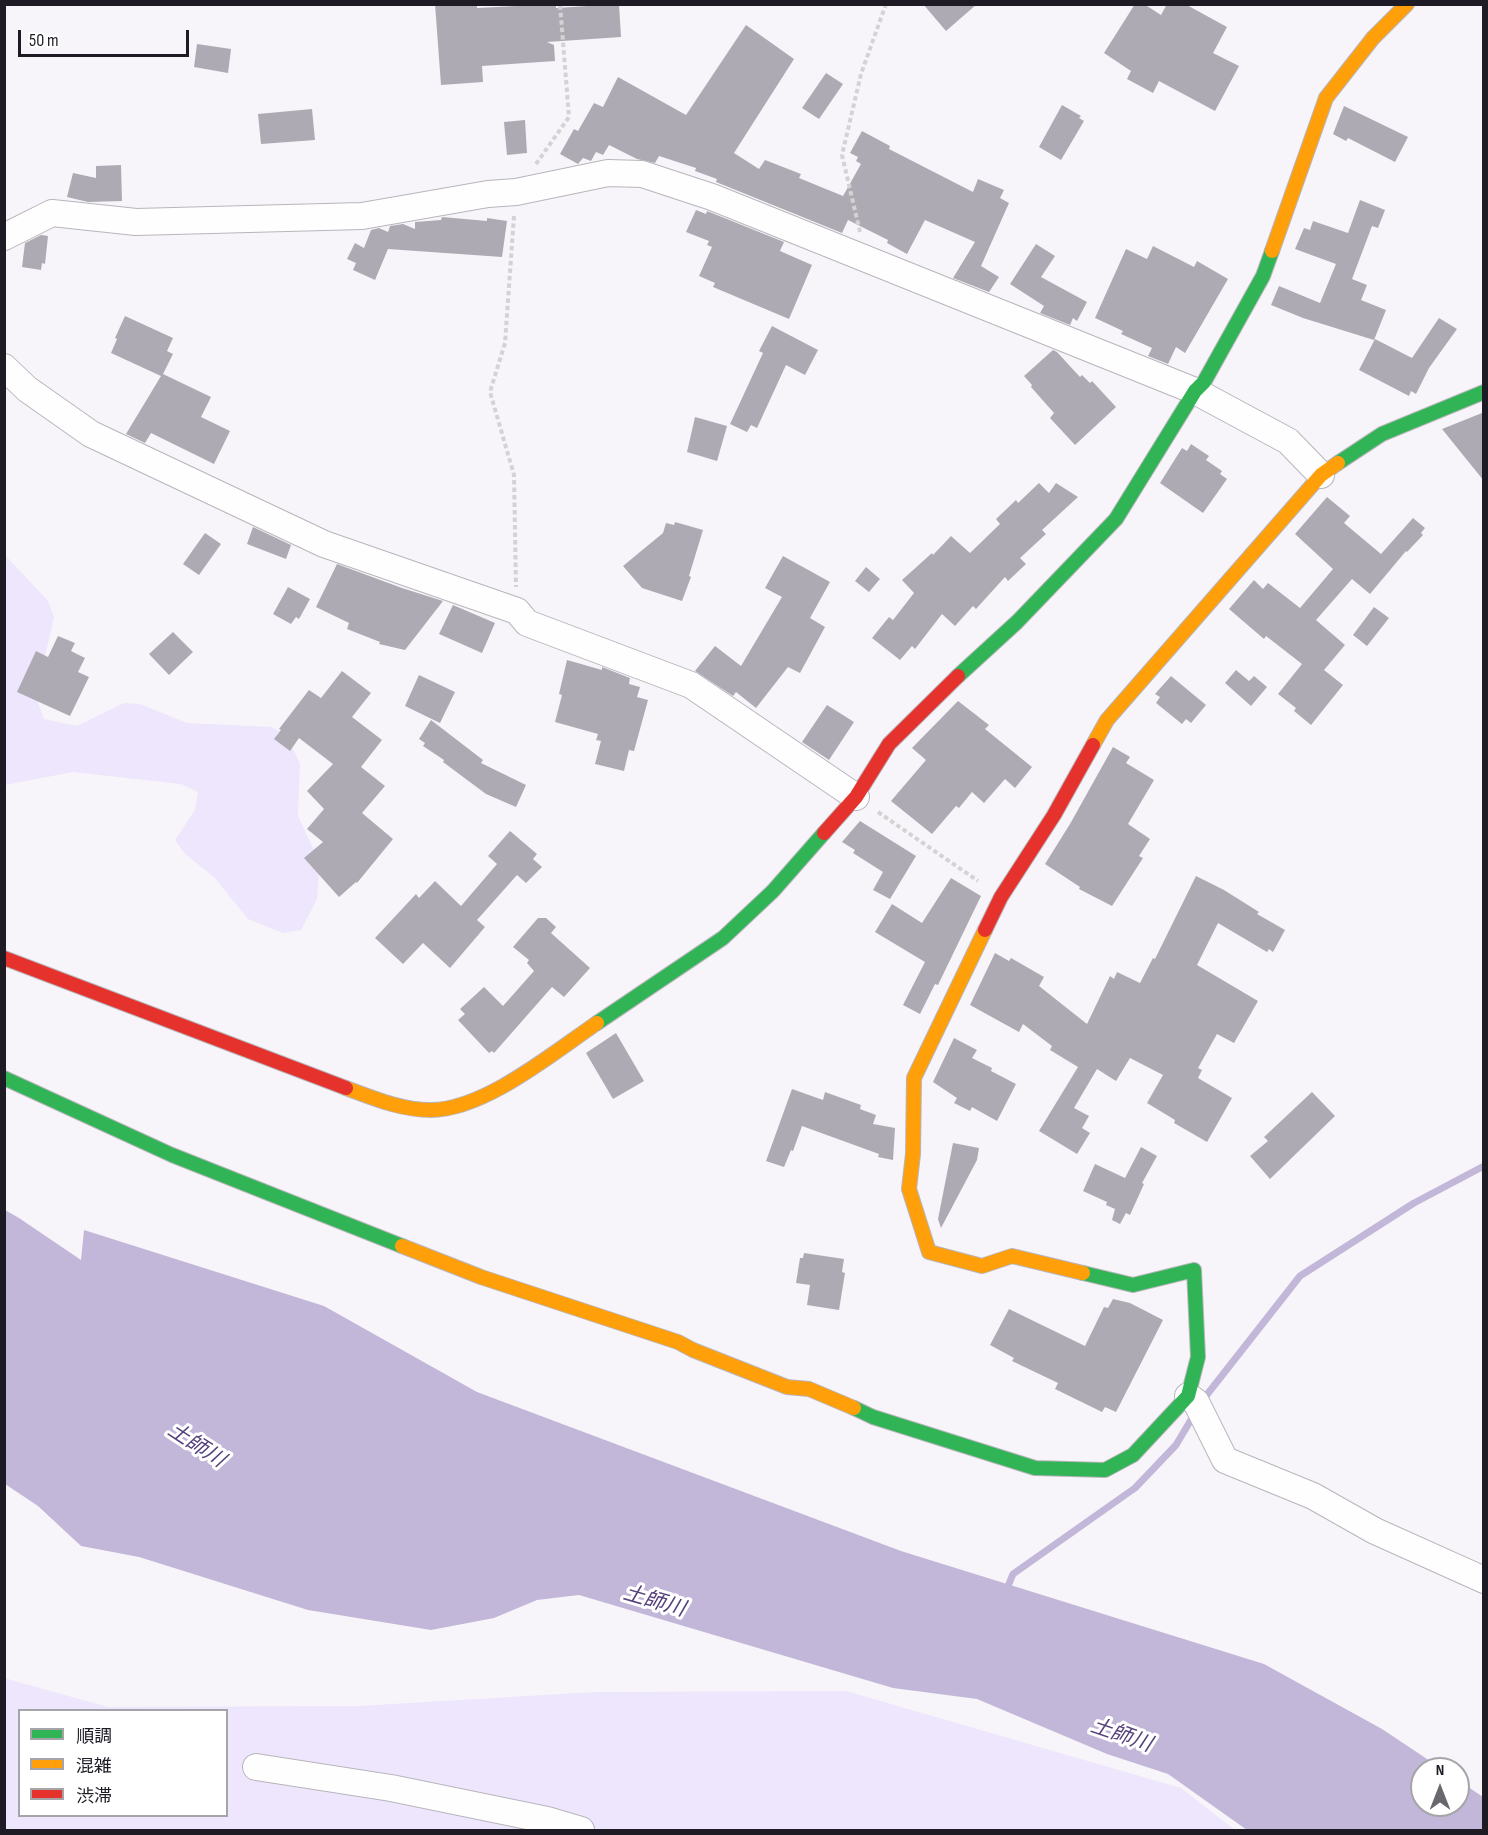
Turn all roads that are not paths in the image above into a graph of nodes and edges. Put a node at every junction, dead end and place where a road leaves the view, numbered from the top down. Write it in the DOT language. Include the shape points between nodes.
graph roads {
  1 [pos="1407,4"];
  2 [pos="4,237"];
  3 [pos="4,367"];
  4 [pos="1195,391"];
  5 [pos="1484,392"];
  6 [pos="1321,476"];
  7 [pos="856,797"];
  8 [pos="4,958"];
  9 [pos="4,1078"];
  10 [pos="1188,1396"];
  11 [pos="1484,1580"];
  12 [pos="256,1767"];
  13 [pos="581,1830"];
  1 -- 4 [label="street" via="1373,38 1326,98 1263,276 1204,382"];
  2 -- 4 [label="street" via="52,213 136,222 362,216 608,173 642,174 712,196"];
  3 -- 7 [label="street" via="27,390 91,434 324,544 517,611 527,623 691,685"];
  4 -- 6 [label="street" via="1288,441"];
  4 -- 7 [label="street" via="1116,519 1017,622 890,744"];
  5 -- 6 [label="street" via="1382,434"];
  6 -- 10 [label="street" via="1107,720 1001,897 914,1078 909,1189 929,1252 982,1266 1012,1256 1133,1285 1194,1270 1198,1357"];
  7 -- 8 [label="street" via="773,891 723,938 508,1083 460,1106 430,1110 386,1103"];
  9 -- 10 [label="street" via="172,1155 481,1277 678,1342 787,1387 809,1389 873,1417 1035,1468 1105,1470 1133,1455"];
  10 -- 11 [label="street" via="1196,1402 1225,1460 1313,1497 1375,1531"];
  12 -- 13 [label="street" via="391,1788"];
}
